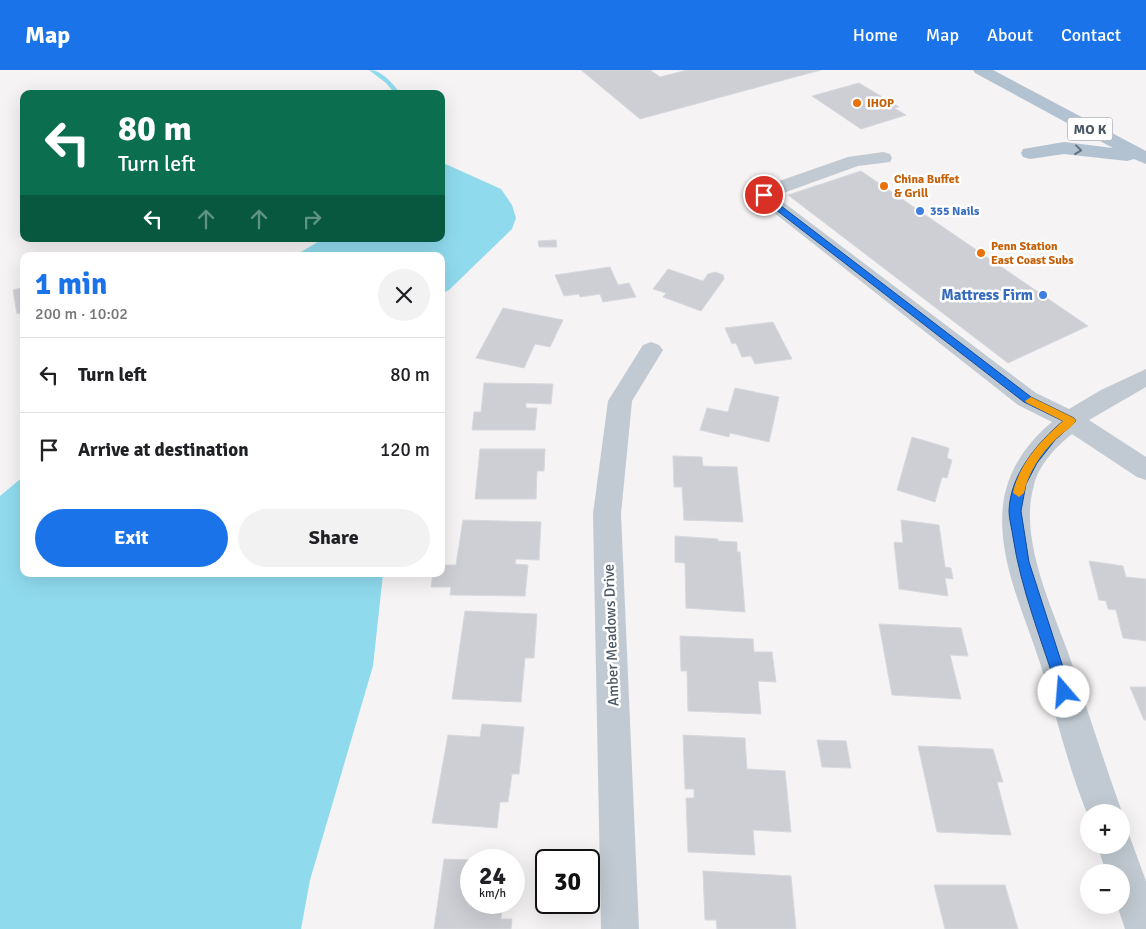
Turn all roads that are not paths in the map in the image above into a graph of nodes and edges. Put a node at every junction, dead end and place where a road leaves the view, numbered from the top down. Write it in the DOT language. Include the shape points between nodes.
graph roads {
  1 [pos="981,70"];
  2 [pos="1037,100"];
  3 [pos="883,158"];
  4 [pos="1145,158"];
  5 [pos="651,350"];
  6 [pos="1146,377"];
  7 [pos="1071,421"];
  8 [pos="1146,470"];
  9 [pos="1101,804"];
  10 [pos="1118,854"];
  11 [pos="620,929"];
  12 [pos="1144,929"];
  1 -- 2 [label="main road, MO K"];
  2 -- 4 [label="main road, MO K"];
  2 -- 4 [label="main road, one-way" via="1045,129 1041,145 1030,153 1064,148"];
  3 -- 7 [label="street" via="855,161 766,192 764,197 1027,399"];
  5 -- 11 [label="street, Amber Meadows Drive" via="620,401 607,514"];
  6 -- 7 [label="street" via="1098,402"];
  7 -- 8 [label="street"];
  7 -- 9 [label="street" via="1051,437 1032,460 1020,484 1015,511 1023,562"];
  10 -- 12 [label="street"];
}
